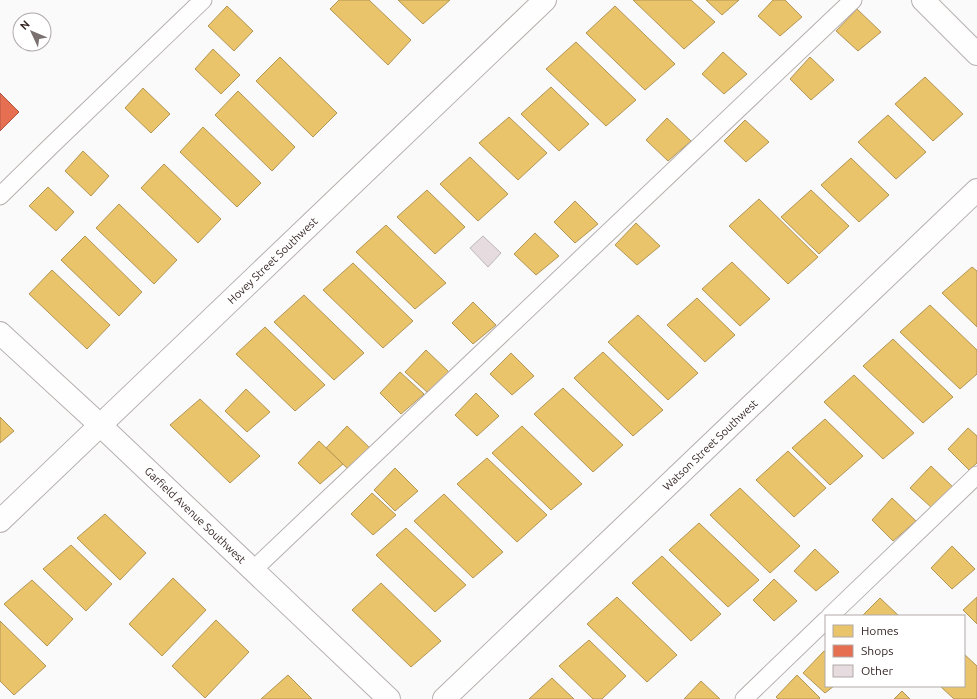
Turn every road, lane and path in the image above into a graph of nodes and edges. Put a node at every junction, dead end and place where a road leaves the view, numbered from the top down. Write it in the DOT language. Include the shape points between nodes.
graph roads {
  1 [pos="203,0"];
  2 [pos="545,0"];
  3 [pos="853,0"];
  4 [pos="923,0"];
  5 [pos="977,54"];
  6 [pos="977,190"];
  7 [pos="0,196"];
  8 [pos="0,333"];
  9 [pos="100,426"];
  10 [pos="977,475"];
  11 [pos="0,521"];
  12 [pos="253,570"];
  13 [pos="831,615"];
  14 [pos="825,621"];
  15 [pos="389,699"];
  16 [pos="444,699"];
  17 [pos="744,699"];
  1 -- 7 [label="lane"];
  2 -- 9 [label="street, Hovey Street Southwest"];
  3 -- 12 [label="lane"];
  4 -- 5 [label="street"];
  6 -- 16 [label="street, Watson Street Southwest"];
  8 -- 9 [label="street, Garfield Avenue Southwest"];
  9 -- 11 [label="street, Hovey Street Southwest"];
  9 -- 12 [label="street, Garfield Avenue Southwest"];
  10 -- 13 [label="lane"];
  12 -- 15 [label="street, Garfield Avenue Southwest"];
  14 -- 17 [label="lane"];
}
